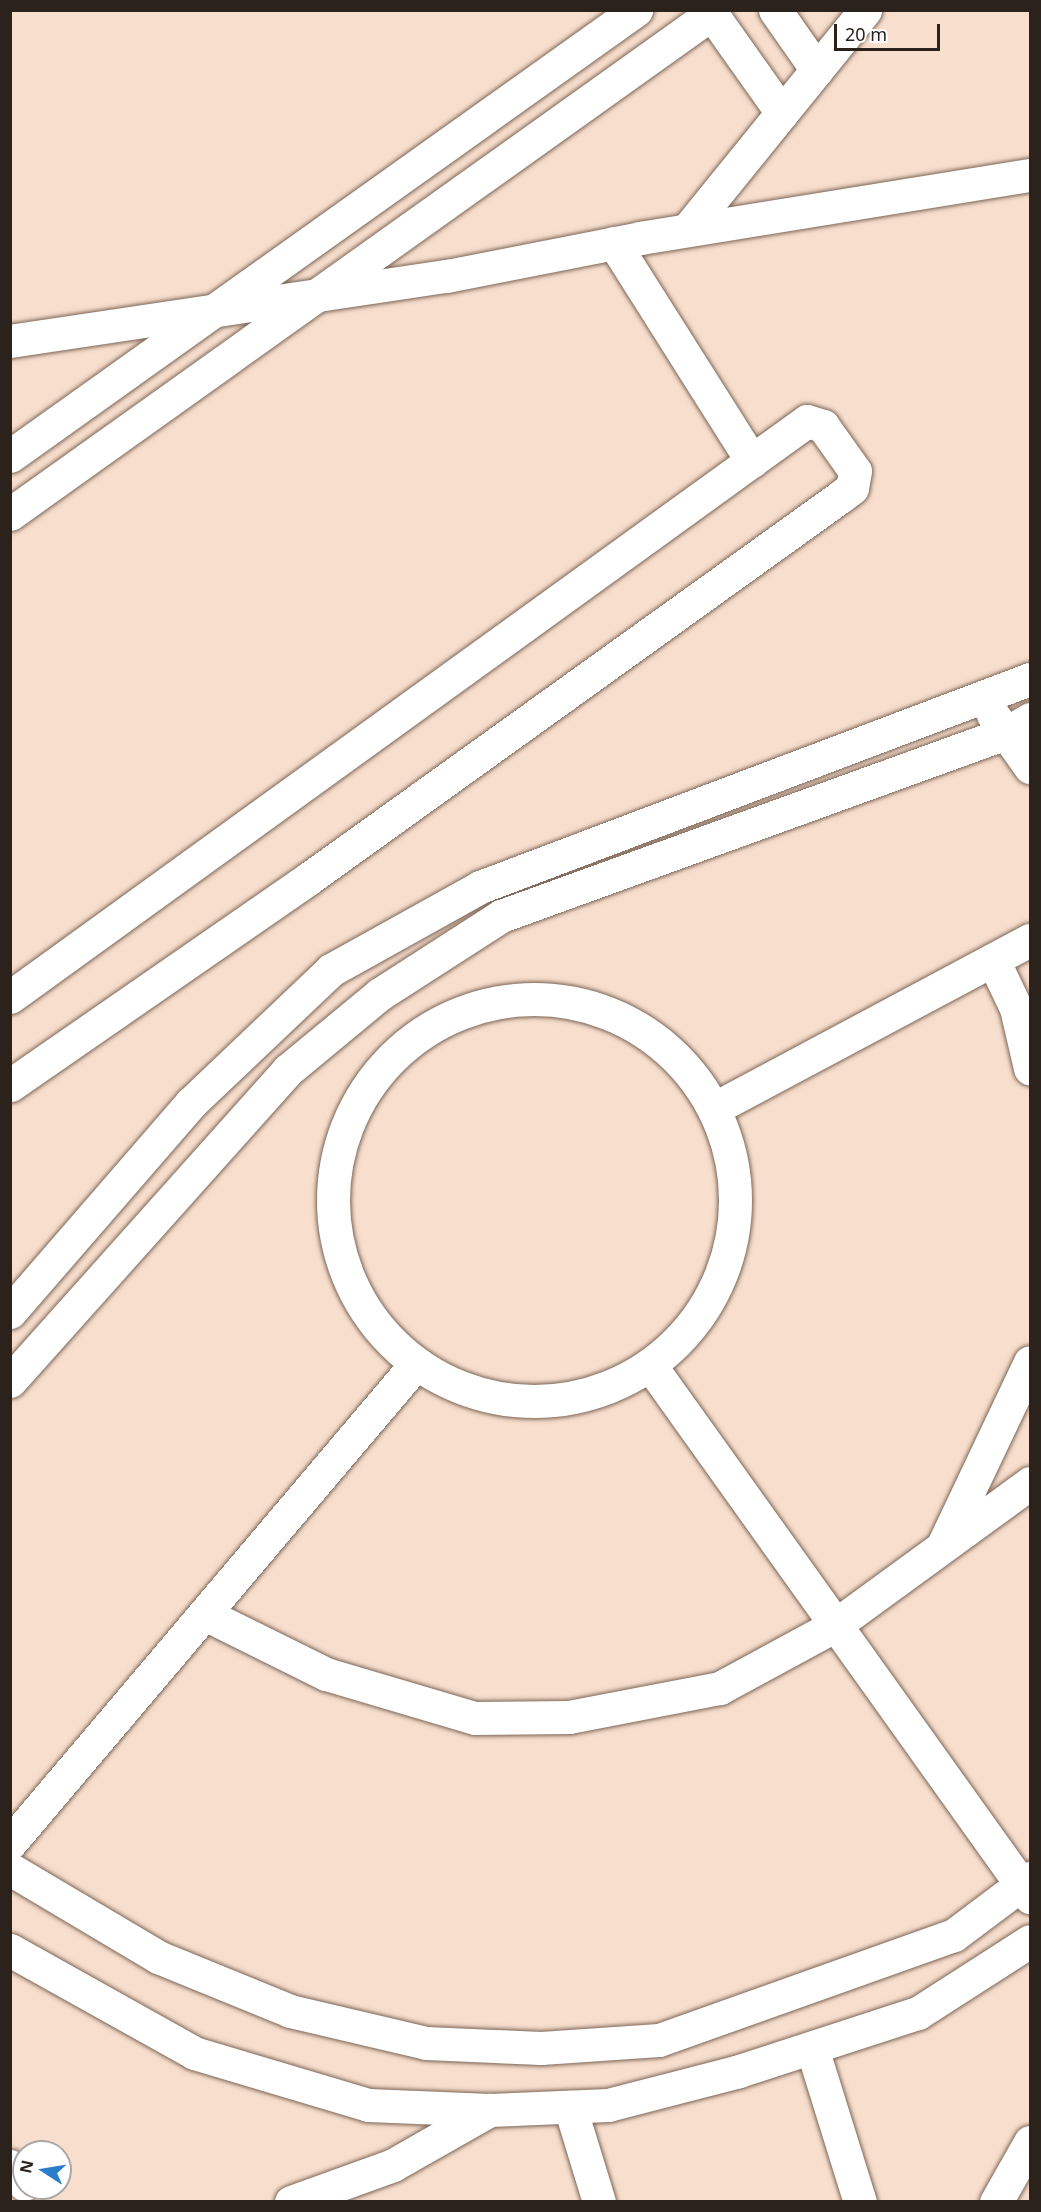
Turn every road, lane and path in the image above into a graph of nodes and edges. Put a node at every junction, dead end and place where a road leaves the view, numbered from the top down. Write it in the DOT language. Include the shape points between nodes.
graph roads {
  1 [pos="636,10"];
  2 [pos="775,10"];
  3 [pos="865,10"];
  4 [pos="710,12"];
  5 [pos="817,70"];
  6 [pos="782,113"];
  7 [pos="1030,175"];
  8 [pos="687,230"];
  9 [pos="614,243"];
  10 [pos="320,294"];
  11 [pos="215,308"];
  12 [pos="10,341"];
  13 [pos="10,456"];
  14 [pos="752,461"];
  15 [pos="10,514"];
  16 [pos="1030,679"];
  17 [pos="980,698"];
  18 [pos="1018,726"];
  19 [pos="1030,767"];
  20 [pos="1030,940"];
  21 [pos="993,960"];
  22 [pos="10,997"];
  23 [pos="1030,1068"];
  24 [pos="10,1085"];
  25 [pos="715,1108"];
  26 [pos="10,1312"];
  27 [pos="1030,1362"];
  28 [pos="415,1365"];
  29 [pos="650,1365"];
  30 [pos="10,1381"];
  31 [pos="1030,1483"];
  32 [pos="942,1548"];
  33 [pos="205,1614"];
  34 [pos="834,1626"];
  35 [pos="10,1843"];
  36 [pos="10,1869"];
  37 [pos="1028,1887"];
  38 [pos="1030,1941"];
  39 [pos="10,1950"];
  40 [pos="812,2048"];
  41 [pos="570,2107"];
  42 [pos="490,2110"];
  43 [pos="1030,2142"];
  44 [pos="291,2202"];
  45 [pos="599,2202"];
  46 [pos="860,2202"];
  47 [pos="996,2202"];
  1 -- 11 [label="street"];
  2 -- 5 [label="street"];
  3 -- 5 [label="street"];
  4 -- 6 [label="street"];
  4 -- 10 [label="street"];
  5 -- 6 [label="street"];
  6 -- 8 [label="street"];
  7 -- 8 [label="street"];
  8 -- 9 [label="street"];
  9 -- 10 [label="street" via="447,276"];
  9 -- 14 [label="street"];
  10 -- 11 [label="street"];
  10 -- 15 [label="street"];
  11 -- 12 [label="street"];
  11 -- 13 [label="street"];
  14 -- 22 [label="street"];
  14 -- 24 [label="street" via="807,421 824,426 855,471 852,488 308,879"];
  16 -- 17 [label="street"];
  17 -- 18 [label="street"];
  17 -- 26 [label="street" via="480,886 331,970 191,1102"];
  18 -- 19 [label="street"];
  18 -- 30 [label="street" via="501,916 380,994 288,1070"];
  20 -- 21 [label="street"];
  21 -- 23 [label="street" via="1016,1008"];
  21 -- 25 [label="street"];
  25 -- 28 [label="street" via="665,1044 594,1004 513,996 435,1021 382,1066 338,1147 332,1228 360,1305"];
  25 -- 29 [label="street" via="735,1172 732,1239 708,1302"];
  27 -- 32 [label="street"];
  28 -- 29 [label="street" via="475,1395 542,1403 608,1389"];
  28 -- 33 [label="street"];
  29 -- 34 [label="street"];
  31 -- 32 [label="street"];
  32 -- 34 [label="street"];
  33 -- 34 [label="street" via="326,1674 476,1718 569,1717 720,1688"];
  33 -- 35 [label="street"];
  34 -- 37 [label="street"];
  36 -- 37 [label="street" via="158,1957 290,2011 426,2043 541,2048 659,2040 954,1935"];
  38 -- 40 [label="street" via="918,2013"];
  39 -- 42 [label="street" via="194,2053 368,2105"];
  40 -- 41 [label="street" via="608,2105"];
  40 -- 46 [label="street"];
  41 -- 42 [label="street"];
  41 -- 45 [label="street"];
  42 -- 44 [label="street" via="393,2165"];
  43 -- 47 [label="street"];
}
